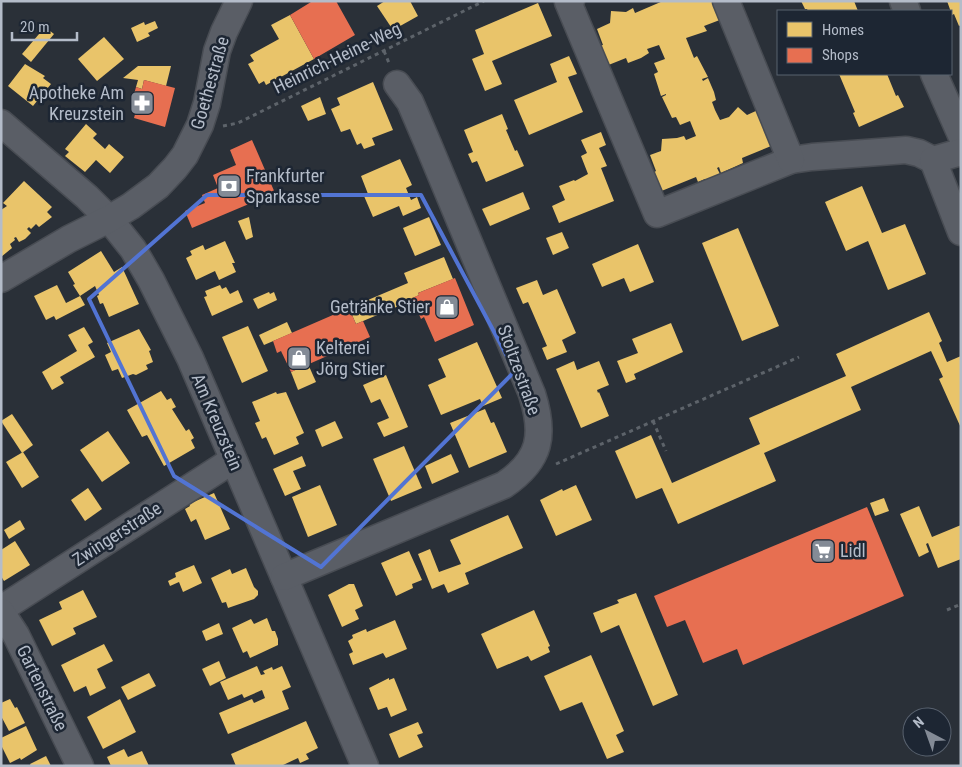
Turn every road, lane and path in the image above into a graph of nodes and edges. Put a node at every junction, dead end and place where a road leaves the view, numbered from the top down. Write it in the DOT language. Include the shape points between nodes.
graph roads {
  1 [pos="239,1"];
  2 [pos="484,1"];
  3 [pos="571,1"];
  4 [pos="726,1"];
  5 [pos="934,75"];
  6 [pos="397,84"];
  7 [pos="1,123"];
  8 [pos="200,125"];
  9 [pos="961,135"];
  10 [pos="961,152"];
  11 [pos="791,160"];
  12 [pos="933,160"];
  13 [pos="109,219"];
  14 [pos="961,232"];
  15 [pos="1,279"];
  16 [pos="799,357"];
  17 [pos="653,421"];
  18 [pos="666,451"];
  19 [pos="533,458"];
  20 [pos="233,460"];
  21 [pos="284,577"];
  22 [pos="961,604"];
  23 [pos="947,610"];
  24 [pos="1,611"];
  25 [pos="80,766"];
  26 [pos="365,766"];
  1 -- 8 [label="street, Goethestraße" via="217,51"];
  2 -- 8 [label="path, Heinrich-Heine-Weg" via="238,123 216,127"];
  3 -- 11 [label="street" via="568,2 657,214"];
  4 -- 11 [label="street"];
  5 -- 9 [label="street"];
  6 -- 19 [label="street, Stoltzestraße" via="410,102 532,394 539,427 539,441"];
  7 -- 13 [label="street, Am Kreuzstein"];
  8 -- 13 [label="street, Goethestraße" via="185,155 166,178"];
  10 -- 12 [label="street"];
  11 -- 12 [label="street" via="906,150"];
  12 -- 14 [label="street"];
  13 -- 15 [label="street, Goethestraße"];
  13 -- 20 [label="street, Am Kreuzstein" via="133,249 158,295 190,358"];
  16 -- 17 [label="path"];
  17 -- 18 [label="path"];
  17 -- 19 [label="path" via="544,469"];
  19 -- 21 [label="street" via="512,479 492,491"];
  20 -- 21 [label="street, Am Kreuzstein"];
  20 -- 24 [label="street, Zwingerstraße"];
  21 -- 26 [label="street, Am Kreuzstein"];
  22 -- 23 [label="path"];
  24 -- 25 [label="street, Gartenstraße"];
}
